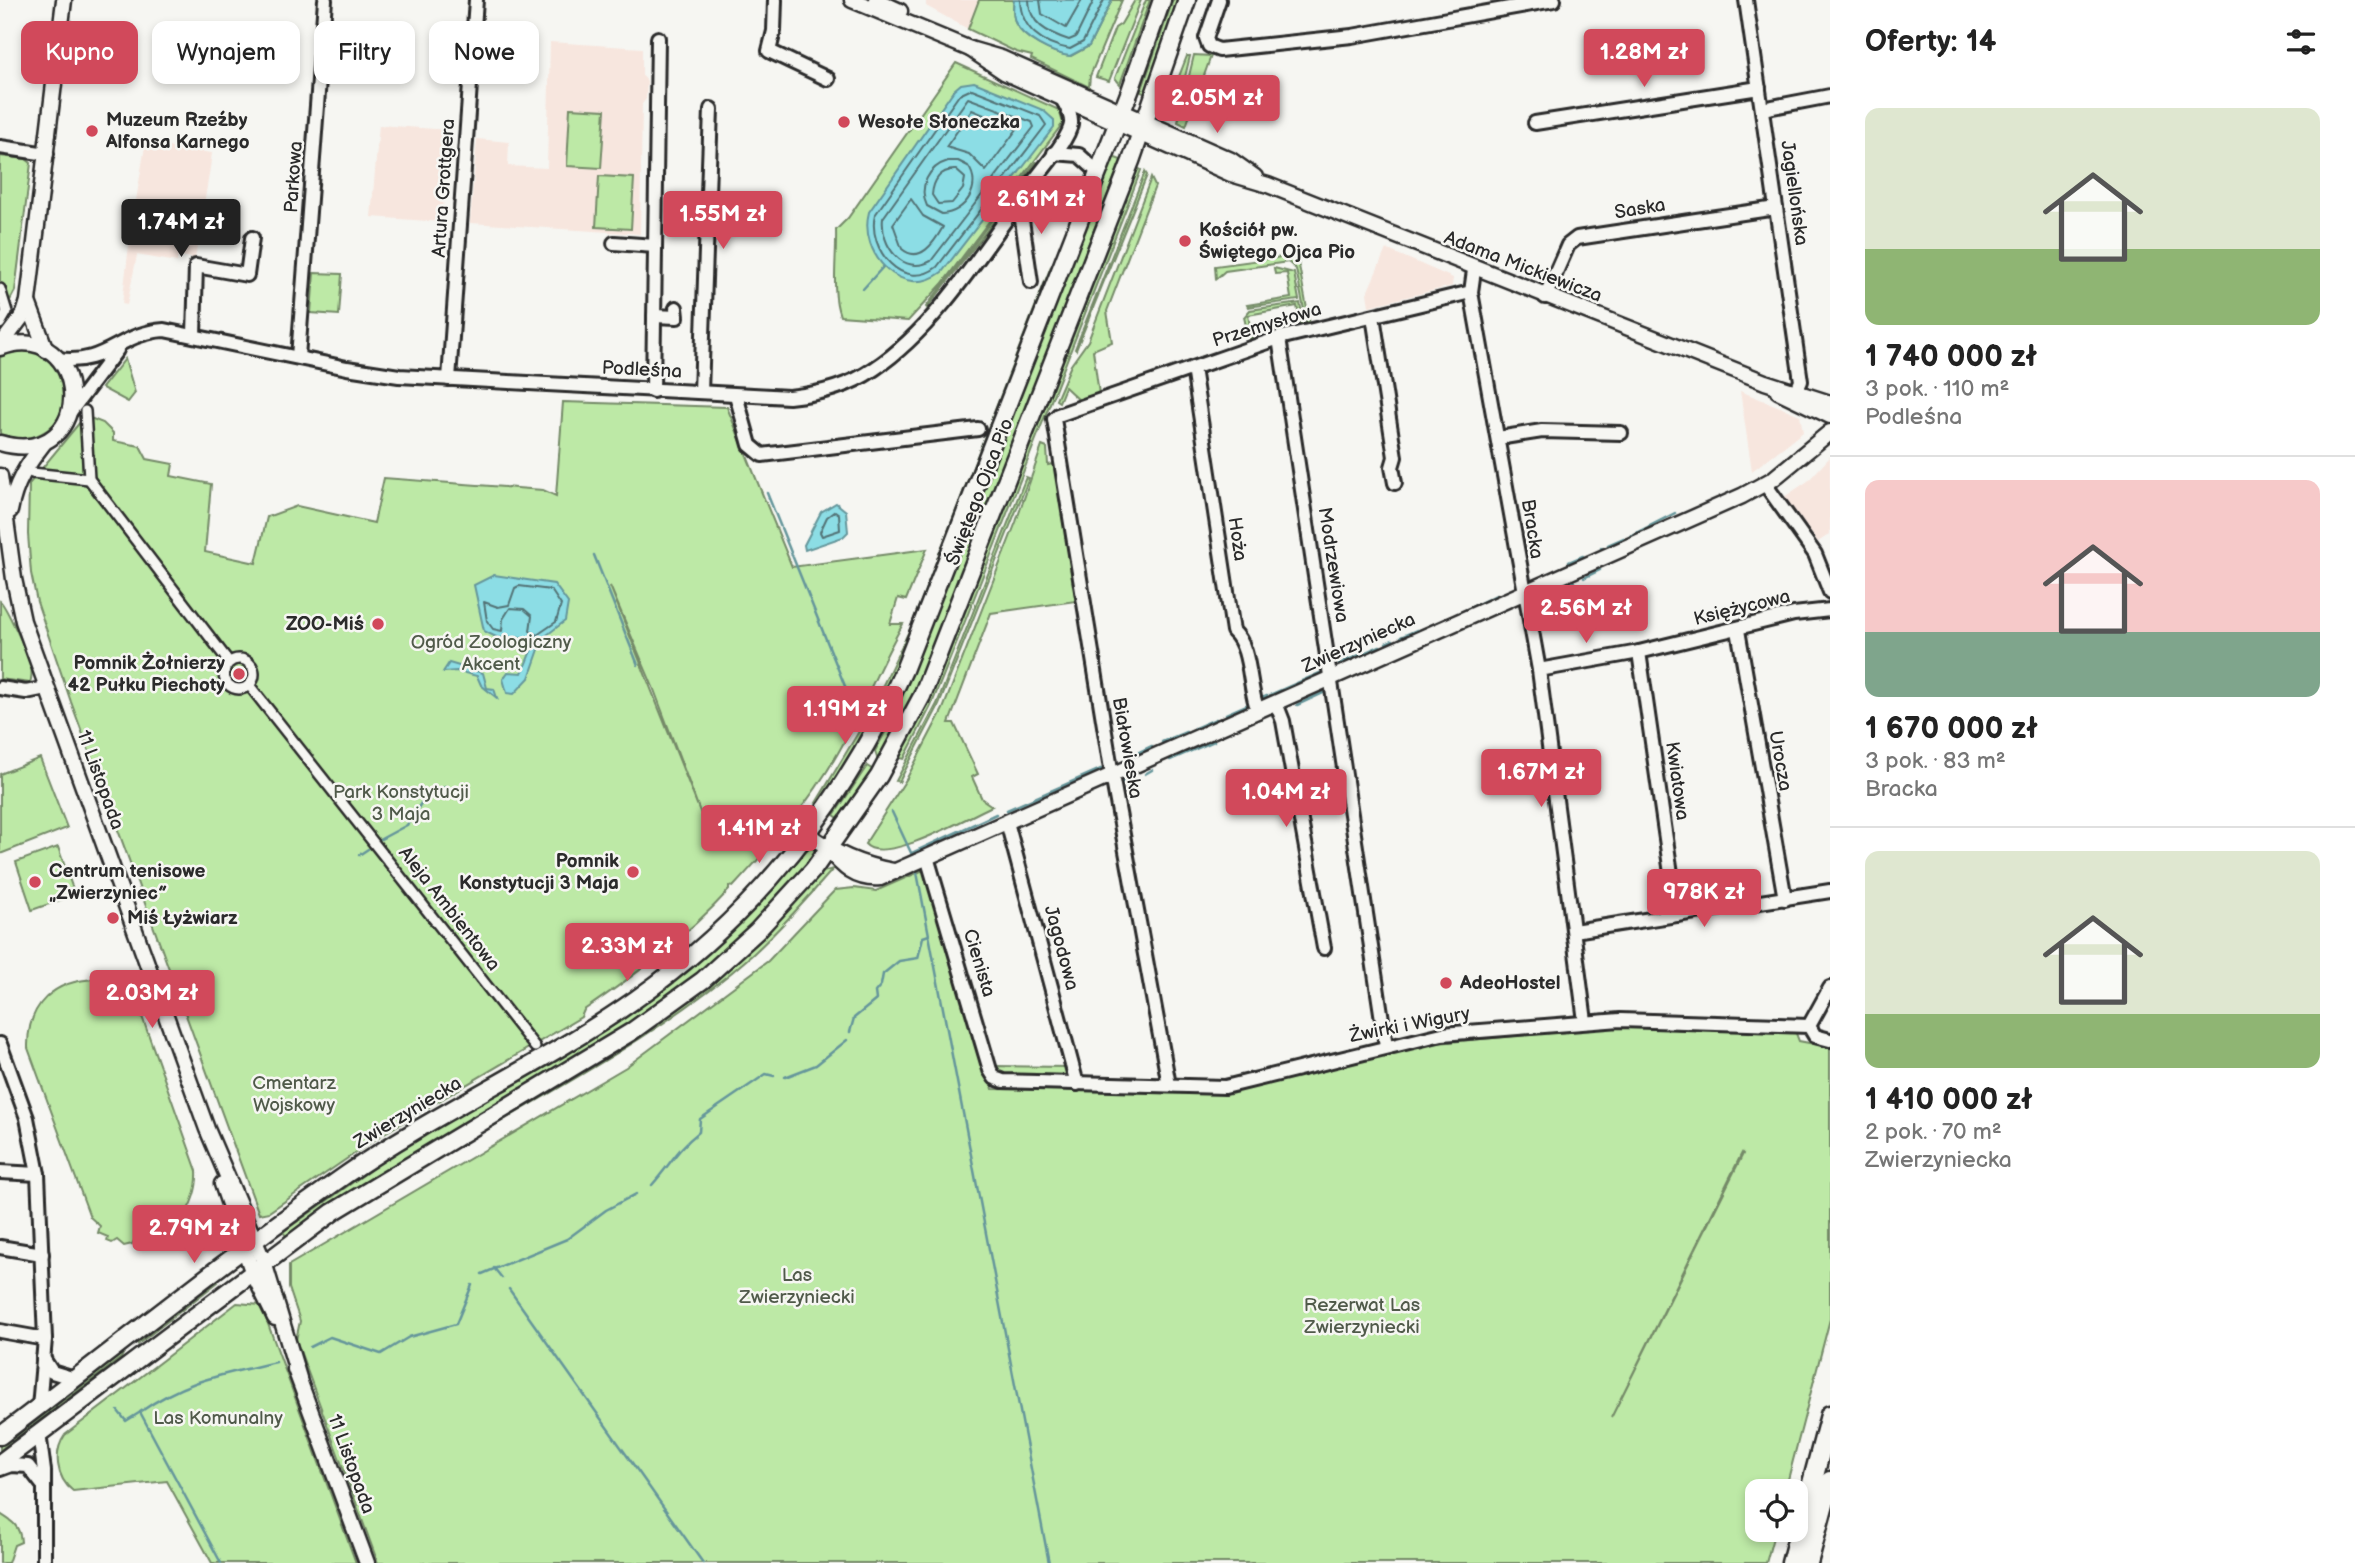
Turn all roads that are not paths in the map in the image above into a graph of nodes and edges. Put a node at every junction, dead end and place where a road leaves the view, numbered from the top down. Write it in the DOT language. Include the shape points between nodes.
graph roads {
  1 [pos="64,0"];
  2 [pos="325,0"];
  3 [pos="477,0"];
  4 [pos="775,0"];
  5 [pos="854,0"];
  6 [pos="1162,0"];
  7 [pos="1187,0"];
  8 [pos="1219,0"];
  9 [pos="1554,0"];
  10 [pos="1746,0"];
  11 [pos="878,5"];
  12 [pos="658,38"];
  13 [pos="970,49"];
  14 [pos="828,79"];
  15 [pos="1759,88"];
  16 [pos="1830,96"];
  17 [pos="1062,99"];
  18 [pos="712,109"];
  19 [pos="1762,109"];
  20 [pos="1119,119"];
  21 [pos="1535,123"];
  22 [pos="1143,129"];
  23 [pos="0,147"];
  24 [pos="47,153"];
  25 [pos="1054,153"];
  26 [pos="1098,172"];
  27 [pos="1013,208"];
  28 [pos="1776,208"];
  29 [pos="252,238"];
  30 [pos="614,243"];
  31 [pos="655,246"];
  32 [pos="1474,270"];
  33 [pos="1031,282"];
  34 [pos="0,289"];
  35 [pos="1471,292"];
  36 [pos="1545,297"];
  37 [pos="28,301"];
  38 [pos="676,308"];
  39 [pos="654,316"];
  40 [pos="1373,316"];
  41 [pos="0,324"];
  42 [pos="194,335"];
  43 [pos="1279,338"];
  44 [pos="127,339"];
  45 [pos="0,347"];
  46 [pos="46,350"];
  47 [pos="298,357"];
  48 [pos="58,359"];
  49 [pos="1193,368"];
  50 [pos="449,379"];
  51 [pos="1765,382"];
  52 [pos="1797,390"];
  53 [pos="653,391"];
  54 [pos="701,392"];
  55 [pos="736,395"];
  56 [pos="1830,403"];
  57 [pos="78,411"];
  58 [pos="1830,416"];
  59 [pos="1055,417"];
  60 [pos="978,429"];
  61 [pos="1830,432"];
  62 [pos="1621,433"];
  63 [pos="1498,438"];
  64 [pos="45,442"];
  65 [pos="0,443"];
  66 [pos="32,473"];
  67 [pos="0,476"];
  68 [pos="89,479"];
  69 [pos="1395,483"];
  70 [pos="1765,485"];
  71 [pos="8,519"];
  72 [pos="1830,592"];
  73 [pos="1525,593"];
  74 [pos="1830,610"];
  75 [pos="1738,630"];
  76 [pos="1639,652"];
  77 [pos="229,662"];
  78 [pos="1539,670"];
  79 [pos="1331,679"];
  80 [pos="0,688"];
  81 [pos="46,688"];
  82 [pos="253,690"];
  83 [pos="1276,703"];
  84 [pos="1258,711"];
  85 [pos="865,749"];
  86 [pos="886,764"];
  87 [pos="1112,775"];
  88 [pos="1007,822"];
  89 [pos="808,834"];
  90 [pos="828,849"];
  91 [pos="920,860"];
  92 [pos="1830,891"];
  93 [pos="1784,899"];
  94 [pos="1677,915"];
  95 [pos="1574,931"];
  96 [pos="1324,948"];
  97 [pos="1830,988"];
  98 [pos="1585,1021"];
  99 [pos="1809,1026"];
  100 [pos="1830,1040"];
  101 [pos="0,1044"];
  102 [pos="1386,1046"];
  103 [pos="535,1047"];
  104 [pos="995,1078"];
  105 [pos="1077,1084"];
  106 [pos="1169,1085"];
  107 [pos="0,1172"];
  108 [pos="38,1174"];
  109 [pos="249,1245"];
  110 [pos="0,1247"];
  111 [pos="43,1255"];
  112 [pos="258,1266"];
  113 [pos="228,1289"];
  114 [pos="260,1290"];
  115 [pos="0,1331"];
  116 [pos="45,1339"];
  117 [pos="120,1344"];
  118 [pos="43,1357"];
  119 [pos="130,1364"];
  120 [pos="299,1378"];
  121 [pos="75,1379"];
  122 [pos="39,1406"];
  123 [pos="1830,1415"];
  124 [pos="39,1433"];
  125 [pos="0,1436"];
  126 [pos="0,1463"];
  127 [pos="0,1469"];
  128 [pos="1830,1481"];
  129 [pos="42,1484"];
  130 [pos="44,1563"];
  131 [pos="367,1563"];
  132 [pos="1791,1563"];
  133 [pos="1808,1563"];
  1 -- 24 [label="street"];
  2 -- 47 [label="street, Parkowa"];
  3 -- 50 [label="street, Artura Grottgera"];
  4 -- 14 [label="street" via="774,31 766,55"];
  5 -- 11 [label="street, Adama Mickiewicza"];
  6 -- 20 [label="main road, Świętego Ojca Pio"];
  7 -- 22 [label="main road, Świętego Ojca Pio"];
  8 -- 9 [label="street" via="1206,38 1214,48 1352,36"];
  10 -- 15 [label="street, Jagiellońska"];
  11 -- 13 [label="street, Adama Mickiewicza"];
  12 -- 31 [label="street"];
  13 -- 17 [label="street, Adama Mickiewicza" via="1004,72"];
  13 -- 20 [label="street, Adama Mickiewicza" via="1002,58"];
  15 -- 19 [label="street, Jagiellońska"];
  15 -- 21 [label="street"];
  16 -- 19 [label="street"];
  17 -- 20 [label="street, Adama Mickiewicza"];
  17 -- 25 [label="street, Podleśna" via="1071,126"];
  18 -- 54 [label="street"];
  19 -- 28 [label="street, Jagiellońska"];
  20 -- 22 [label="street, Adama Mickiewicza"];
  20 -- 26 [label="main road, Świętego Ojca Pio"];
  22 -- 32 [label="street, Adama Mickiewicza" via="1231,174"];
  22 -- 86 [label="main road, Świętego Ojca Pio" via="922,696"];
  23 -- 24 [label="street"];
  24 -- 37 [label="street"];
  25 -- 26 [label="street" via="1079,155"];
  25 -- 27 [label="street, Podleśna"];
  26 -- 85 [label="main road, Świętego Ojca Pio" via="904,670"];
  27 -- 33 [label="street" via="1022,220"];
  27 -- 55 [label="street, Podleśna" via="945,299 875,369 812,395"];
  28 -- 36 [label="street, Saska" via="1577,238 1567,245"];
  28 -- 52 [label="street, Jagiellońska" via="1801,380"];
  29 -- 42 [label="street" via="247,275 196,266"];
  30 -- 31 [label="street"];
  31 -- 39 [label="street"];
  32 -- 35 [label="street"];
  32 -- 36 [label="street, Adama Mickiewicza"];
  34 -- 41 [label="street" via="7,312"];
  35 -- 40 [label="street, Przemysłowa"];
  35 -- 63 [label="street, Bracka"];
  36 -- 51 [label="street, Adama Mickiewicza"];
  37 -- 45 [label="street"];
  37 -- 46 [label="street"];
  38 -- 39 [label="street" via="677,317"];
  39 -- 53 [label="street"];
  40 -- 43 [label="street, Przemysłowa"];
  40 -- 69 [label="street" via="1397,445"];
  42 -- 44 [label="street, Podleśna" via="160,330"];
  42 -- 47 [label="street, Podleśna"];
  43 -- 49 [label="street, Przemysłowa"];
  43 -- 79 [label="street, Modrzewiowa"];
  44 -- 48 [label="street, Podleśna" via="91,359"];
  44 -- 57 [label="street"];
  45 -- 46 [label="street" via="22,344"];
  46 -- 48 [label="street"];
  47 -- 50 [label="street, Podleśna" via="387,374"];
  48 -- 57 [label="street" via="70,378"];
  49 -- 59 [label="street, Przemysłowa"];
  49 -- 84 [label="street, Hoża" via="1233,631 1242,639"];
  50 -- 53 [label="street, Podleśna"];
  51 -- 52 [label="street, Adama Mickiewicza"];
  51 -- 58 [label="street, Adama Mickiewicza"];
  52 -- 56 [label="street, Adama Mickiewicza"];
  53 -- 54 [label="street, Podleśna"];
  54 -- 55 [label="street, Podleśna"];
  55 -- 60 [label="street" via="750,445 762,455"];
  57 -- 64 [label="street, 11 Listopada"];
  57 -- 68 [label="street"];
  59 -- 87 [label="street, Białowieska" via="1058,461"];
  61 -- 70 [label="street, Zwierzyniecka"];
  62 -- 63 [label="street" via="1542,431"];
  63 -- 73 [label="street, Bracka"];
  64 -- 65 [label="street" via="30,447"];
  64 -- 71 [label="street, 11 Listopada" via="19,479"];
  66 -- 68 [label="street"];
  67 -- 71 [label="street, 11 Listopada"];
  68 -- 77 [label="street"];
  70 -- 72 [label="street" via="1815,554"];
  70 -- 73 [label="street, Zwierzyniecka"];
  71 -- 81 [label="street, 11 Listopada" via="18,601"];
  73 -- 78 [label="street, Bracka"];
  73 -- 79 [label="street, Zwierzyniecka"];
  74 -- 75 [label="street, Księżycowa" via="1794,614"];
  75 -- 76 [label="street, Księżycowa"];
  75 -- 93 [label="street, Urocza"];
  76 -- 78 [label="street, Księżycowa"];
  76 -- 94 [label="street, Kwiatowa"];
  77 -- 82 [label="street" via="241,659 251,665"];
  77 -- 82 [label="street" via="224,672 226,683"];
  78 -- 95 [label="street, Bracka"];
  79 -- 83 [label="street, Zwierzyniecka"];
  79 -- 102 [label="street, Modrzewiowa"];
  80 -- 81 [label="street" via="26,692"];
  81 -- 109 [label="street, 11 Listopada"];
  82 -- 103 [label="street, Aleja Ambientowa"];
  83 -- 84 [label="street, Zwierzyniecka"];
  83 -- 96 [label="street"];
  84 -- 87 [label="street, Zwierzyniecka"];
  85 -- 86 [label="main road" via="871,763"];
  85 -- 89 [label="main road, Świętego Ojca Pio"];
  86 -- 90 [label="main road, Świętego Ojca Pio"];
  87 -- 88 [label="street, Zwierzyniecka"];
  87 -- 106 [label="street, Białowieska"];
  88 -- 91 [label="street, Zwierzyniecka"];
  88 -- 105 [label="street, Jagodowa"];
  89 -- 90 [label="street, Zwierzyniecka"];
  89 -- 109 [label="main road, Zwierzyniecka" via="733,918 645,993 370,1160"];
  90 -- 91 [label="street, Zwierzyniecka" via="840,865 862,877 880,878"];
  90 -- 112 [label="main road" via="757,930 666,1008 584,1062 367,1189"];
  91 -- 104 [label="street, Cienista"];
  92 -- 93 [label="street"];
  93 -- 94 [label="street"];
  94 -- 95 [label="street"];
  95 -- 98 [label="street, Bracka"];
  97 -- 99 [label="street"];
  98 -- 99 [label="street, Żwirki i Wigury"];
  98 -- 102 [label="street, Żwirki i Wigury" via="1442,1034"];
  99 -- 100 [label="street" via="1815,1036"];
  101 -- 108 [label="street" via="27,1118"];
  102 -- 106 [label="street, Żwirki i Wigury" via="1225,1087"];
  104 -- 105 [label="street, Żwirki i Wigury"];
  105 -- 106 [label="street, Żwirki i Wigury"];
  107 -- 108 [label="street"];
  108 -- 111 [label="street"];
  109 -- 112 [label="street, 11 Listopada"];
  109 -- 117 [label="main road, Zwierzyniecka"];
  110 -- 111 [label="street"];
  111 -- 116 [label="street"];
  112 -- 113 [label="main road"];
  112 -- 114 [label="street, 11 Listopada"];
  112 -- 120 [label="street, 11 Listopada"];
  113 -- 114 [label="street"];
  113 -- 119 [label="main road"];
  114 -- 120 [label="street, 11 Listopada"];
  115 -- 116 [label="street"];
  116 -- 118 [label="street"];
  117 -- 119 [label="main road" via="134,1351"];
  117 -- 121 [label="main road, Zwierzyniecka"];
  118 -- 121 [label="street" via="52,1372"];
  118 -- 122 [label="street"];
  119 -- 124 [label="main road"];
  120 -- 131 [label="street, 11 Listopada"];
  121 -- 122 [label="main road, Zwierzyniecka"];
  122 -- 125 [label="main road, Zwierzyniecka"];
  123 -- 132 [label="main road"];
  124 -- 126 [label="main road"];
  124 -- 129 [label="street"];
  127 -- 129 [label="street" via="28,1466"];
  128 -- 133 [label="main road"];
  129 -- 130 [label="street"];
}
